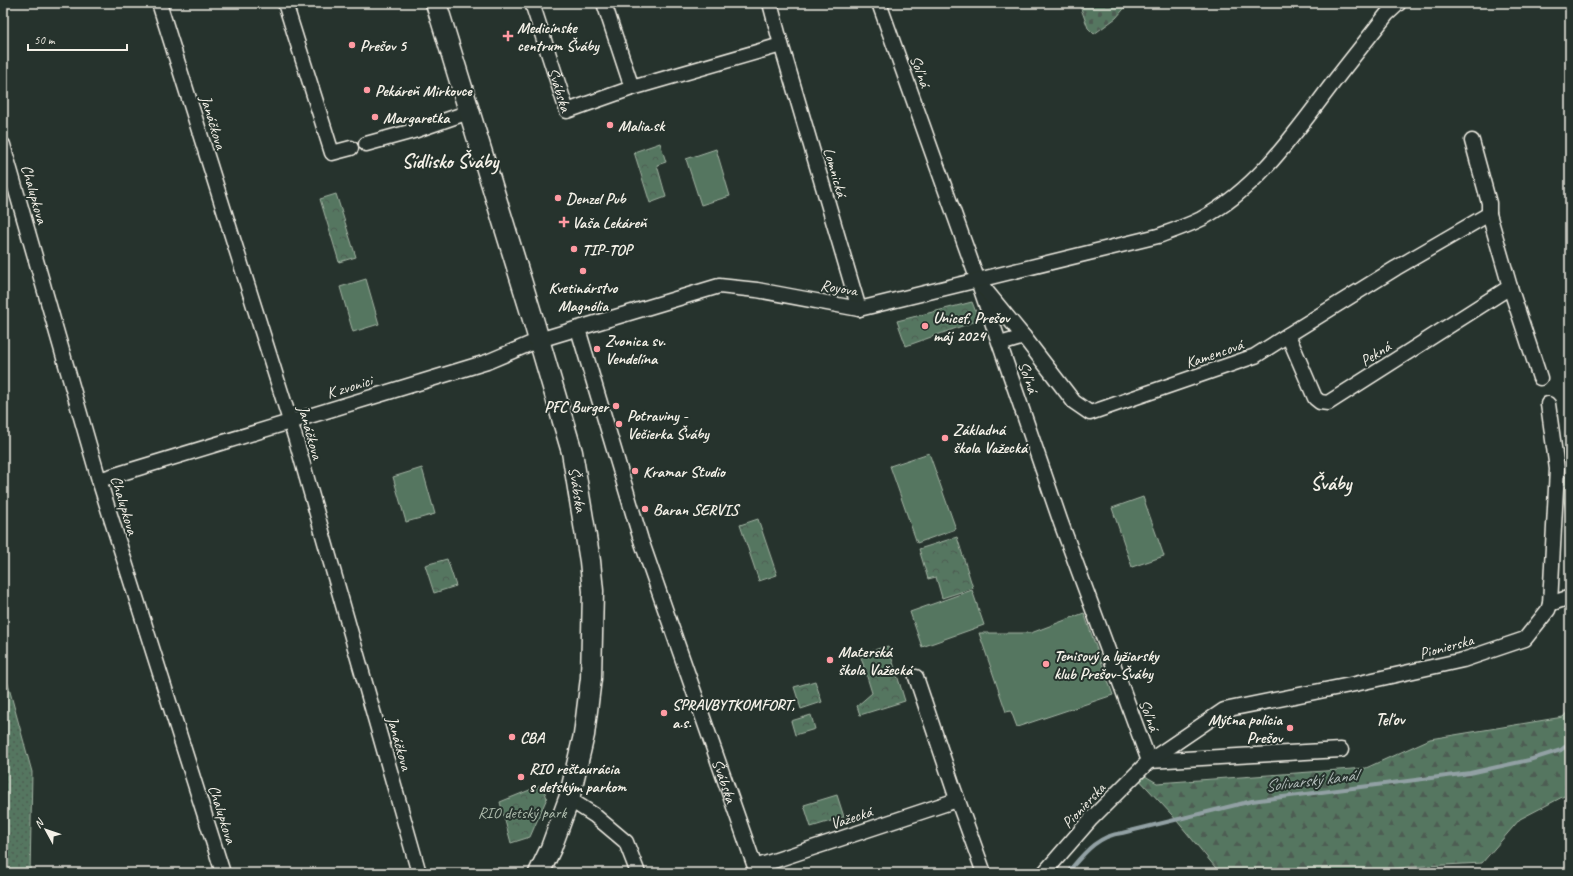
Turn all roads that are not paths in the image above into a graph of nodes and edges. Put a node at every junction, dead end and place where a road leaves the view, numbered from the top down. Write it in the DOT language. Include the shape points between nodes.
graph roads {
  1 [pos="159,3"];
  2 [pos="285,3"];
  3 [pos="436,3"];
  4 [pos="532,3"];
  5 [pos="604,3"];
  6 [pos="770,3"];
  7 [pos="879,3"];
  8 [pos="1399,3"];
  9 [pos="781,45"];
  10 [pos="632,88"];
  11 [pos="468,112"];
  12 [pos="1472,141"];
  13 [pos="366,144"];
  14 [pos="3,145"];
  15 [pos="351,148"];
  16 [pos="1489,214"];
  17 [pos="978,281"];
  18 [pos="1510,288"];
  19 [pos="859,309"];
  20 [pos="578,329"];
  21 [pos="1288,334"];
  22 [pos="1024,337"];
  23 [pos="539,340"];
  24 [pos="1000,344"];
  25 [pos="1540,378"];
  26 [pos="1548,404"];
  27 [pos="290,422"];
  28 [pos="99,480"];
  29 [pos="1570,597"];
  30 [pos="1550,604"];
  31 [pos="916,677"];
  32 [pos="1341,750"];
  33 [pos="1149,761"];
  34 [pos="569,799"];
  35 [pos="957,800"];
  36 [pos="755,867"];
  37 [pos="223,873"];
  38 [pos="419,873"];
  39 [pos="539,873"];
  40 [pos="638,873"];
  41 [pos="984,873"];
  42 [pos="1044,873"];
  1 -- 27 [label="street, Janáčkova"];
  2 -- 15 [label="street" via="332,153"];
  3 -- 11 [label="street, Švábska"];
  4 -- 10 [label="street, Švábska" via="567,111"];
  5 -- 10 [label="street"];
  6 -- 9 [label="street, Lomnická"];
  7 -- 17 [label="street, Soľná"];
  8 -- 17 [label="street, Royova" via="1387,14 1296,132 1262,171 1232,198 1200,220 1158,236"];
  9 -- 10 [label="street"];
  9 -- 19 [label="street, Lomnická"];
  11 -- 13 [label="street"];
  11 -- 23 [label="street, Švábska"];
  12 -- 16 [label="street" via="1489,203"];
  14 -- 28 [label="street, Chalupkova"];
  16 -- 18 [label="street"];
  16 -- 21 [label="street, Kamencová"];
  17 -- 19 [label="street, Royova"];
  17 -- 22 [label="street, Kamencová"];
  17 -- 24 [label="street, Soľná"];
  18 -- 21 [label="street, Pekná" via="1328,403 1320,402 1316,398"];
  18 -- 25 [label="street"];
  19 -- 20 [label="street, Royova" via="757,290 719,286"];
  20 -- 23 [label="street, Royova"];
  20 -- 36 [label="street, Švábska" via="641,540"];
  21 -- 22 [label="street, Kamencová" via="1255,356 1090,413 1074,402"];
  22 -- 24 [label="street"];
  23 -- 27 [label="street, K zvonici" via="486,362"];
  23 -- 34 [label="street, Švábska" via="572,452 587,536 593,591 591,678 587,713"];
  24 -- 33 [label="street, Soľná" via="1061,523"];
  26 -- 30 [label="street, Pionierska" via="1557,470"];
  27 -- 28 [label="street, K zvonici"];
  27 -- 38 [label="street, Janáčkova"];
  28 -- 37 [label="street, Chalupkova"];
  29 -- 30 [label="street"];
  30 -- 33 [label="street, Pionierska" via="1525,639 1463,660 1224,710"];
  31 -- 35 [label="street"];
  32 -- 33 [label="street"];
  33 -- 42 [label="street, Pionierska" via="1091,819"];
  34 -- 39 [label="street, Švábska"];
  34 -- 40 [label="street" via="594,815 626,842"];
  35 -- 36 [label="street, Važecká"];
  35 -- 41 [label="street"];
}
